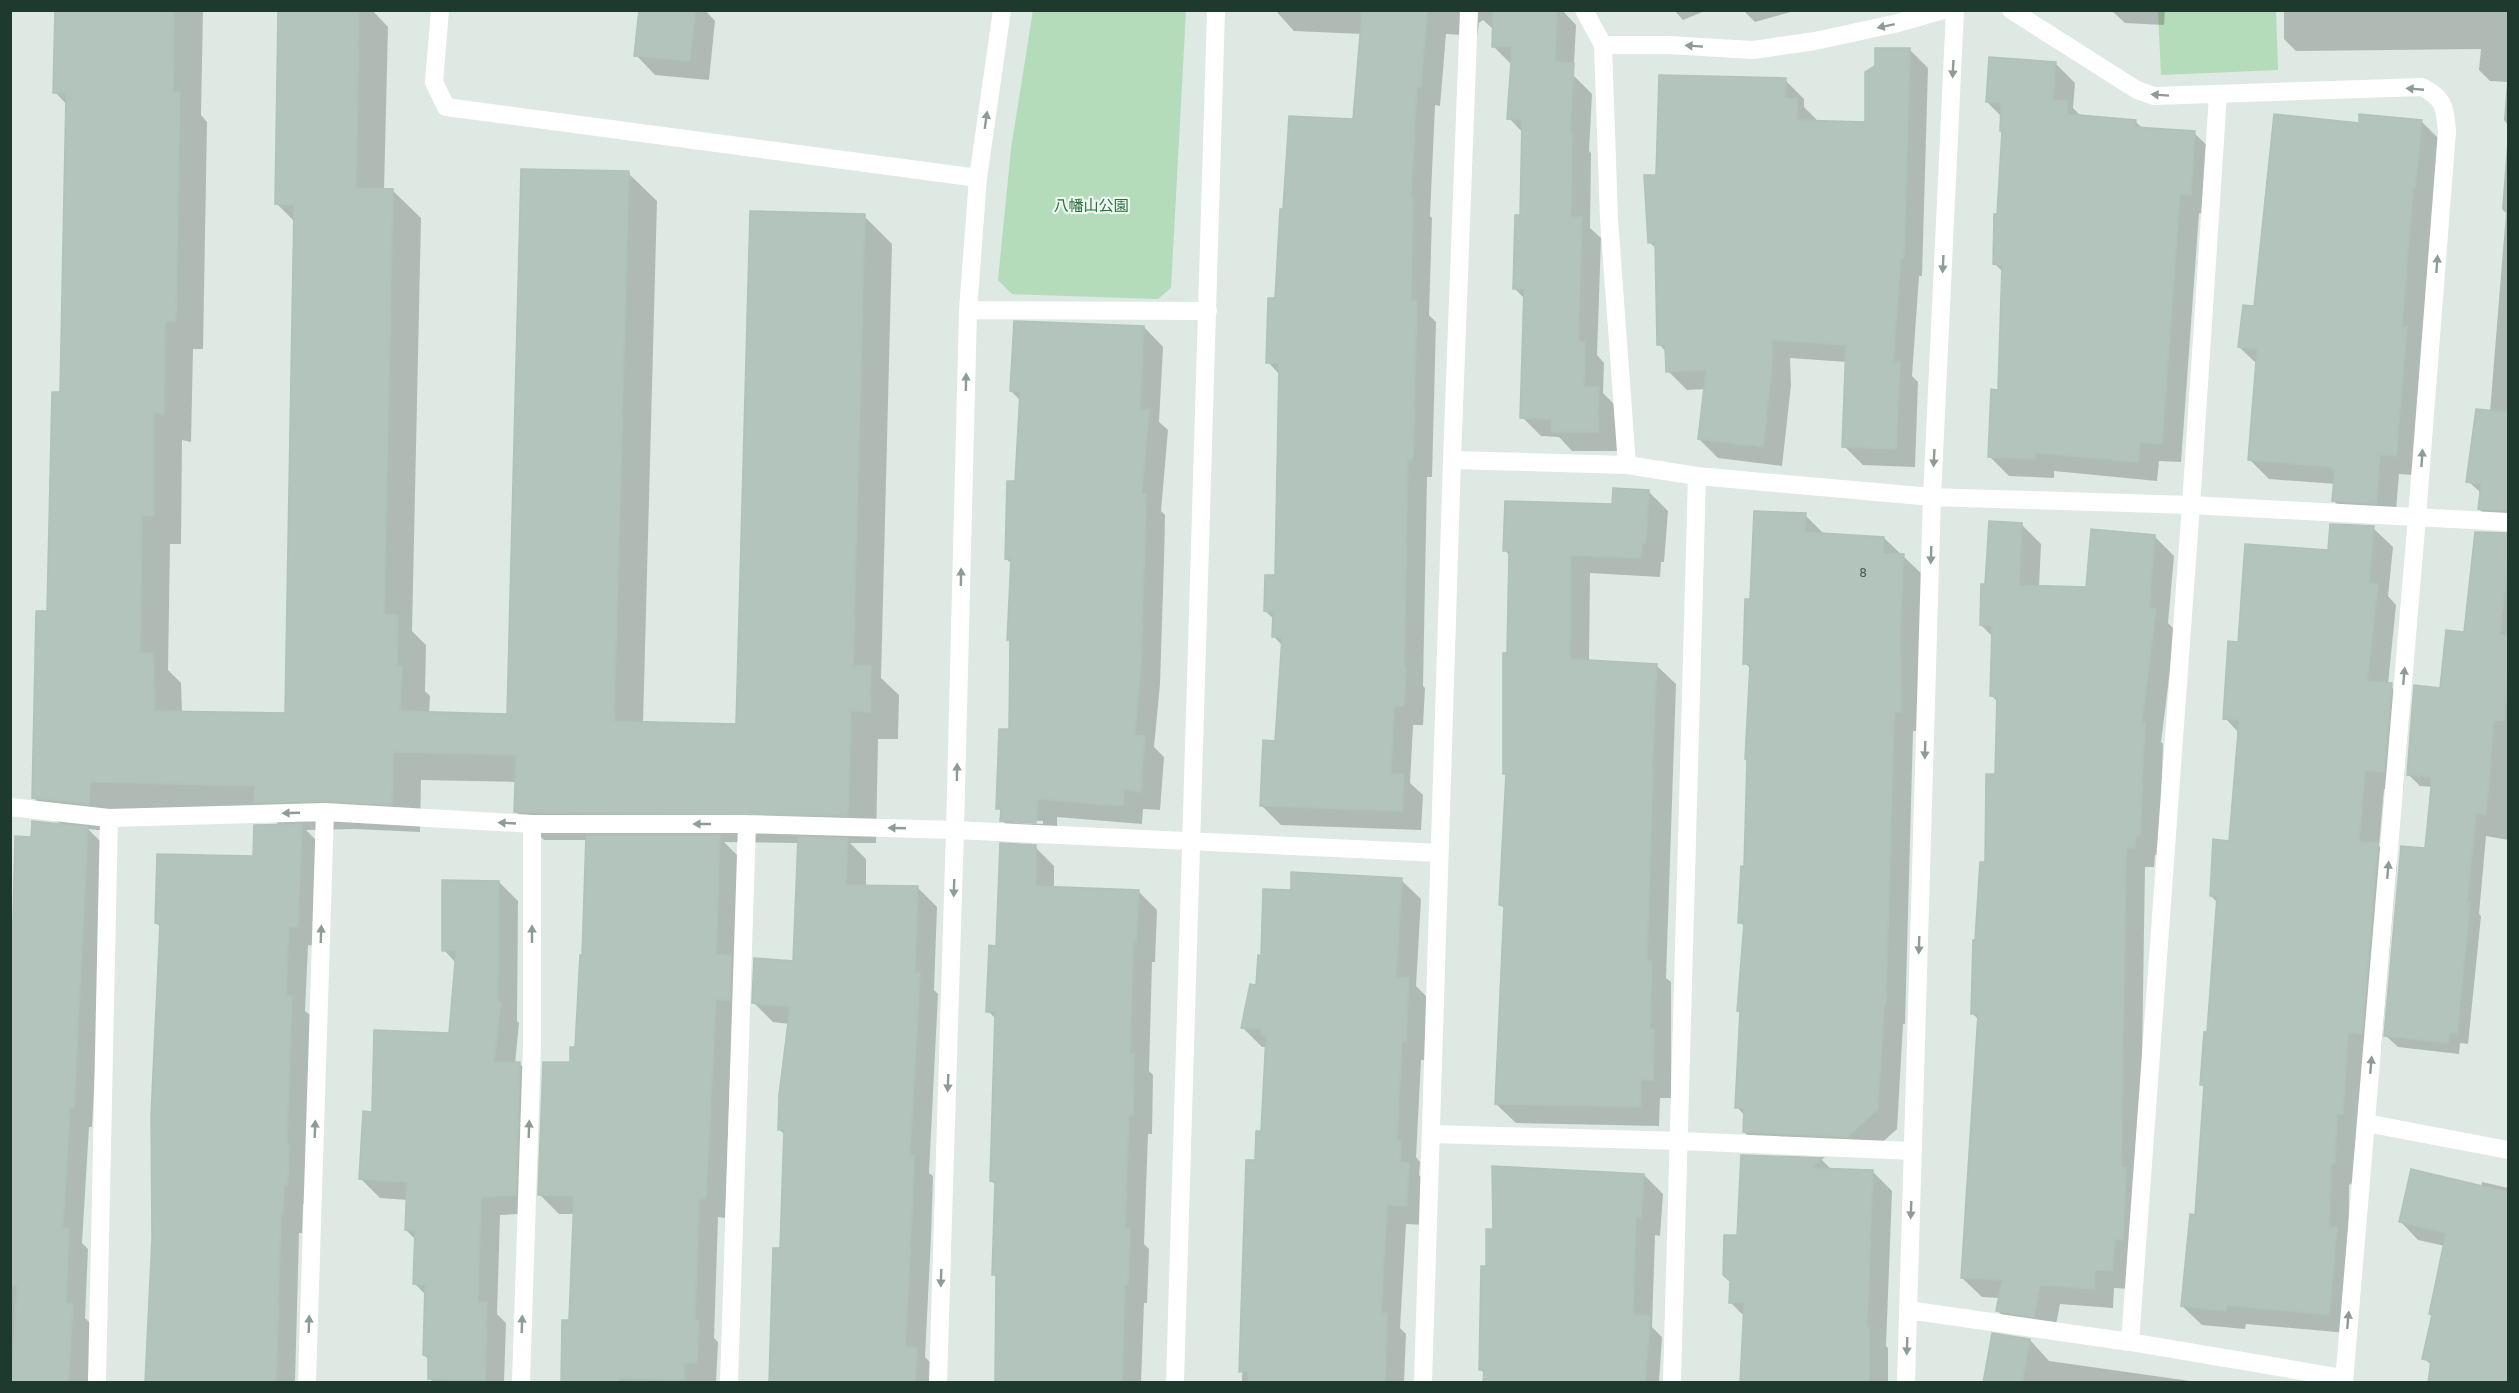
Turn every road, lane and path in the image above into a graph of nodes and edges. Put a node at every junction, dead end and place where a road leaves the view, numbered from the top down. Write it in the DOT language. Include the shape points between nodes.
graph roads {
  1 [pos="440,10"];
  2 [pos="1002,10"];
  3 [pos="1216,10"];
  4 [pos="1469,10"];
  5 [pos="1584,10"];
  6 [pos="1943,10"];
  7 [pos="1955,10"];
  8 [pos="2011,10"];
  9 [pos="1603,45"];
  10 [pos="2218,95"];
  11 [pos="978,178"];
  12 [pos="968,310"];
  13 [pos="1208,311"];
  14 [pos="1452,460"];
  15 [pos="1627,465"];
  16 [pos="1697,476"];
  17 [pos="1932,497"];
  18 [pos="2191,505"];
  19 [pos="2417,517"];
  20 [pos="2508,522"];
  21 [pos="10,807"];
  22 [pos="325,812"];
  23 [pos="109,818"];
  24 [pos="532,824"];
  25 [pos="747,824"];
  26 [pos="956,830"];
  27 [pos="1192,843"];
  28 [pos="1439,853"];
  29 [pos="2366,1123"];
  30 [pos="1432,1134"];
  31 [pos="1680,1141"];
  32 [pos="2508,1150"];
  33 [pos="1913,1151"];
  34 [pos="1908,1310"];
  35 [pos="2130,1342"];
  36 [pos="2344,1380"];
  37 [pos="97,1383"];
  38 [pos="307,1383"];
  39 [pos="520,1383"];
  40 [pos="729,1383"];
  41 [pos="938,1383"];
  42 [pos="1175,1383"];
  43 [pos="1423,1383"];
  44 [pos="1672,1383"];
  45 [pos="1906,1383"];
  1 -- 11 [label="street" via="434,82 446,107"];
  11 -- 2 [label="street, one-way"];
  3 -- 13 [label="street"];
  4 -- 14 [label="street"];
  5 -- 9 [label="street"];
  6 -- 9 [label="street, one-way" via="1815,41 1753,50"];
  7 -- 17 [label="street, one-way"];
  10 -- 8 [label="street, one-way" via="2154,96 2137,90"];
  9 -- 15 [label="street"];
  10 -- 18 [label="street"];
  19 -- 10 [label="street, one-way" via="2447,131 2444,106 2436,94 2422,87"];
  11 -- 12 [label="street"];
  12 -- 13 [label="street"];
  26 -- 12 [label="street, one-way"];
  13 -- 27 [label="street"];
  14 -- 15 [label="street"];
  14 -- 28 [label="street"];
  15 -- 16 [label="street"];
  16 -- 17 [label="street"];
  16 -- 31 [label="street"];
  17 -- 18 [label="street"];
  17 -- 33 [label="street, one-way"];
  18 -- 19 [label="street"];
  18 -- 35 [label="street"];
  19 -- 20 [label="street"];
  29 -- 19 [label="street, one-way"];
  21 -- 23 [label="street"];
  22 -- 23 [label="street, one-way"];
  24 -- 22 [label="street, one-way"];
  38 -- 22 [label="street, one-way"];
  23 -- 37 [label="street"];
  25 -- 24 [label="street, one-way"];
  39 -- 24 [label="street, one-way" via="532,1045"];
  26 -- 25 [label="street, one-way"];
  25 -- 40 [label="street"];
  26 -- 27 [label="street"];
  26 -- 41 [label="street, one-way"];
  27 -- 28 [label="street"];
  27 -- 42 [label="street"];
  28 -- 30 [label="street"];
  29 -- 32 [label="street"];
  36 -- 29 [label="street, one-way"];
  30 -- 31 [label="street"];
  30 -- 43 [label="street"];
  31 -- 33 [label="street"];
  31 -- 44 [label="street"];
  33 -- 34 [label="street, one-way"];
  34 -- 35 [label="street"];
  34 -- 45 [label="street, one-way"];
  35 -- 36 [label="street"];
}
